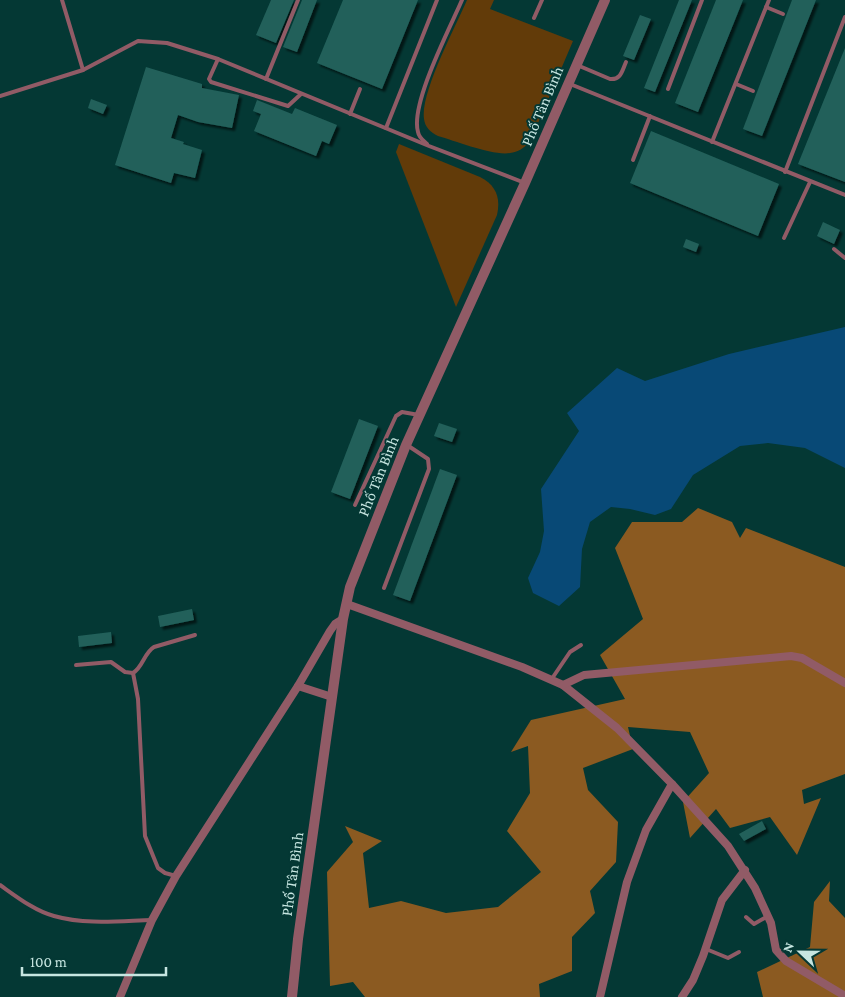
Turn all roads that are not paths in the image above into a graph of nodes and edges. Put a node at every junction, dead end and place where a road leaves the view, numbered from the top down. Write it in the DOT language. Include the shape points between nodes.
graph roads {
  1 [pos="62,0"];
  2 [pos="298,0"];
  3 [pos="437,0"];
  4 [pos="462,0"];
  5 [pos="542,0"];
  6 [pos="605,0"];
  7 [pos="702,0"];
  8 [pos="769,0"];
  9 [pos="766,7"];
  10 [pos="783,14"];
  11 [pos="845,17"];
  12 [pos="534,18"];
  13 [pos="218,59"];
  14 [pos="626,62"];
  15 [pos="576,65"];
  16 [pos="84,70"];
  17 [pos="266,79"];
  18 [pos="568,83"];
  19 [pos="736,84"];
  20 [pos="668,88"];
  21 [pos="360,89"];
  22 [pos="753,91"];
  23 [pos="301,94"];
  24 [pos="0,96"];
  25 [pos="350,114"];
  26 [pos="650,116"];
  27 [pos="386,128"];
  28 [pos="712,142"];
  29 [pos="429,146"];
  30 [pos="633,160"];
  31 [pos="785,172"];
  32 [pos="810,182"];
  33 [pos="525,184"];
  34 [pos="845,195"];
  35 [pos="784,238"];
  36 [pos="834,249"];
  37 [pos="845,258"];
  38 [pos="419,415"];
  39 [pos="406,445"];
  40 [pos="355,504"];
  41 [pos="384,588"];
  42 [pos="347,604"];
  43 [pos="343,619"];
  44 [pos="195,635"];
  45 [pos="580,645"];
  46 [pos="76,665"];
  47 [pos="133,673"];
  48 [pos="551,680"];
  49 [pos="845,683"];
  50 [pos="563,684"];
  51 [pos="298,686"];
  52 [pos="332,697"];
  53 [pos="672,784"];
  54 [pos="745,870"];
  55 [pos="176,876"];
  56 [pos="0,885"];
  57 [pos="768,916"];
  58 [pos="746,917"];
  59 [pos="152,920"];
  60 [pos="706,949"];
  61 [pos="739,952"];
  62 [pos="845,996"];
  63 [pos="120,997"];
  64 [pos="292,997"];
  65 [pos="600,997"];
  66 [pos="682,997"];
  1 -- 16 [label="lane"];
  2 -- 17 [label="lane"];
  3 -- 27 [label="lane"];
  4 -- 29 [label="lane" via="430,74 417,119 418,134"];
  5 -- 12 [label="lane"];
  6 -- 15 [label="street, Phố Tân Bình"];
  7 -- 20 [label="lane"];
  8 -- 9 [label="lane"];
  9 -- 10 [label="lane"];
  9 -- 19 [label="lane"];
  11 -- 31 [label="lane"];
  13 -- 16 [label="lane" via="167,43 138,41"];
  13 -- 17 [label="lane"];
  13 -- 23 [label="lane" via="211,82 288,106"];
  14 -- 15 [label="lane" via="616,80"];
  15 -- 18 [label="street, Phố Tân Bình"];
  16 -- 24 [label="lane"];
  17 -- 23 [label="lane"];
  18 -- 26 [label="lane"];
  18 -- 33 [label="street, Phố Tân Bình"];
  19 -- 22 [label="lane"];
  19 -- 28 [label="lane"];
  21 -- 25 [label="lane"];
  23 -- 25 [label="lane"];
  25 -- 27 [label="lane"];
  26 -- 28 [label="lane"];
  26 -- 30 [label="lane"];
  27 -- 29 [label="lane"];
  28 -- 31 [label="lane"];
  29 -- 33 [label="lane"];
  31 -- 32 [label="lane"];
  32 -- 34 [label="lane"];
  32 -- 35 [label="lane"];
  33 -- 38 [label="street, Phố Tân Bình"];
  36 -- 37 [label="lane"];
  38 -- 39 [label="street, Phố Tân Bình"];
  38 -- 40 [label="lane" via="402,412 396,416"];
  39 -- 41 [label="lane" via="428,459 429,469"];
  39 -- 42 [label="street, Phố Tân Bình" via="350,587"];
  42 -- 43 [label="street, Phố Tân Bình"];
  42 -- 48 [label="street" via="522,666"];
  43 -- 51 [label="street" via="330,631"];
  43 -- 52 [label="street, Phố Tân Bình"];
  44 -- 47 [label="lane" via="151,649"];
  45 -- 48 [label="lane" via="570,652"];
  46 -- 47 [label="lane" via="111,662 125,672"];
  47 -- 55 [label="lane" via="138,698 145,836 158,868 165,874"];
  48 -- 50 [label="street"];
  49 -- 50 [label="street" via="802,658 791,656 584,675"];
  50 -- 53 [label="street" via="617,728"];
  51 -- 52 [label="street"];
  51 -- 55 [label="street"];
  52 -- 64 [label="street, Phố Tân Bình"];
  53 -- 54 [label="street" via="728,846"];
  53 -- 65 [label="street" via="646,830 627,882"];
  54 -- 57 [label="street"];
  54 -- 60 [label="street" via="722,900"];
  55 -- 59 [label="street"];
  56 -- 59 [label="lane" via="24,902 53,916 82,922"];
  57 -- 58 [label="lane" via="754,924"];
  57 -- 62 [label="street" via="780,956"];
  59 -- 63 [label="street"];
  60 -- 61 [label="lane" via="728,958"];
  60 -- 66 [label="street"];
}
